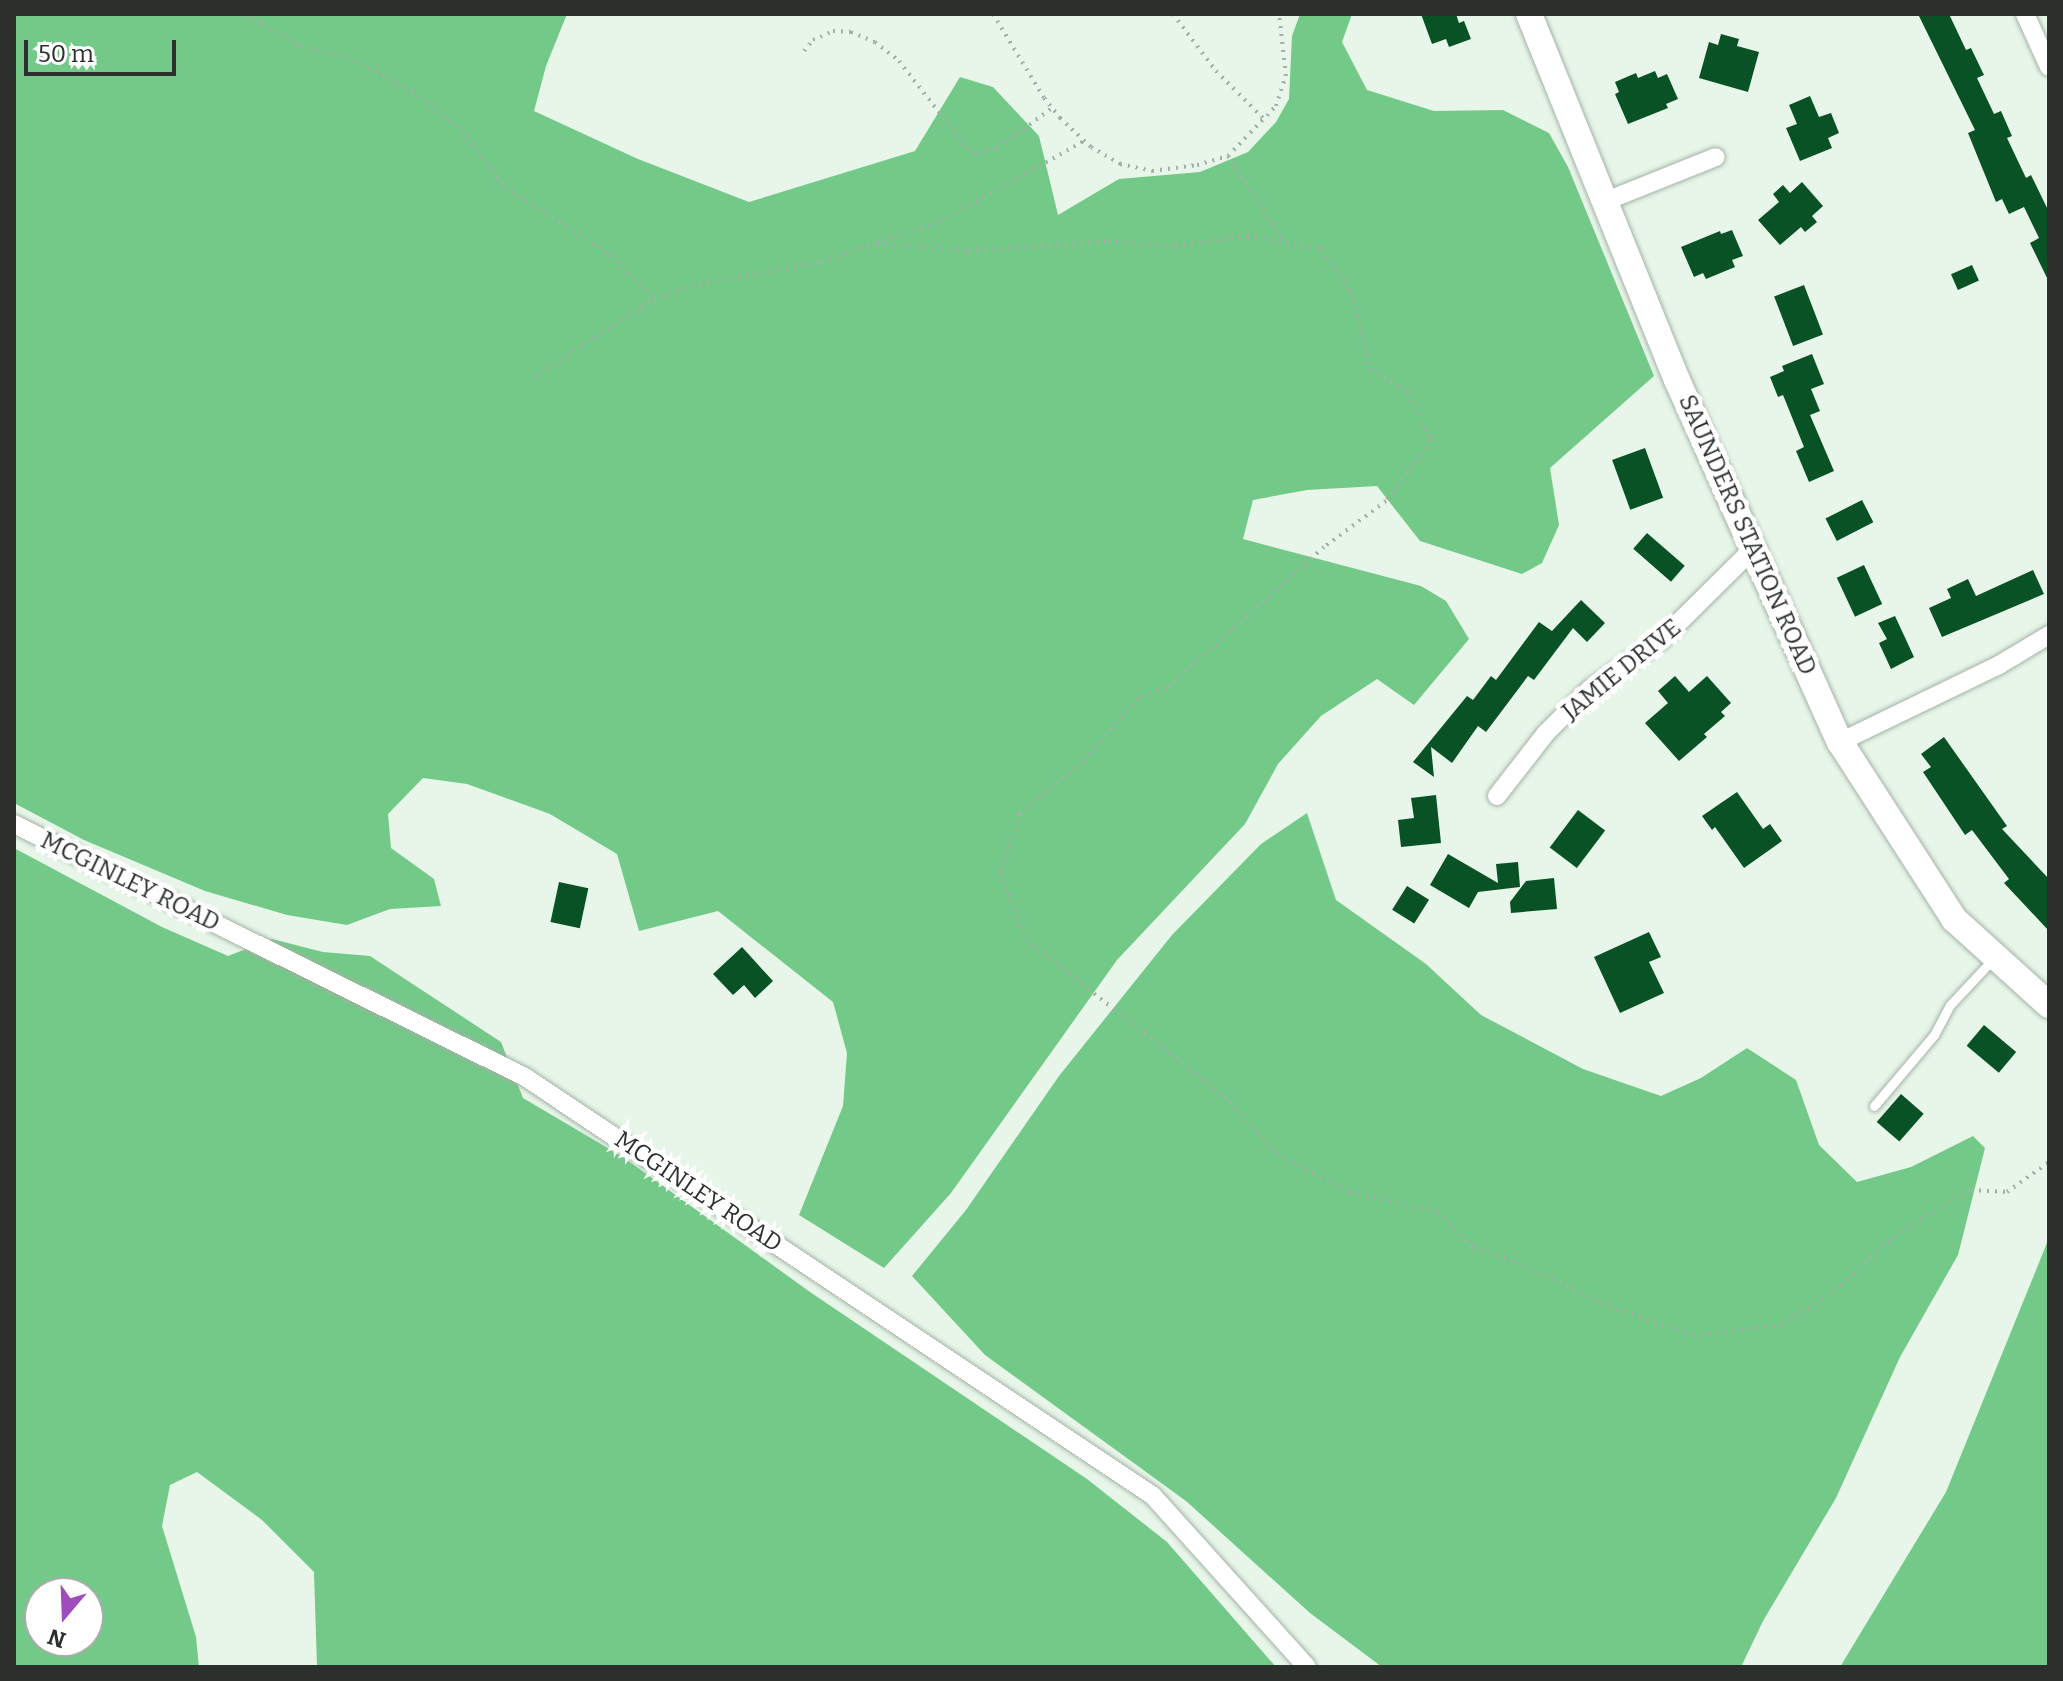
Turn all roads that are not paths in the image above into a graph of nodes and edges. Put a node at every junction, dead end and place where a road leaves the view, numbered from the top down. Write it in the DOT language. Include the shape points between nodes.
graph roads {
  1 [pos="1529,14"];
  2 [pos="2025,14"];
  3 [pos="2049,67"];
  4 [pos="1716,157"];
  5 [pos="1606,201"];
  6 [pos="1753,549"];
  7 [pos="2049,635"];
  8 [pos="1840,742"];
  9 [pos="1497,796"];
  10 [pos="14,824"];
  11 [pos="1995,956"];
  12 [pos="2049,1005"];
  13 [pos="1874,1106"];
  14 [pos="1307,1667"];
  1 -- 5 [label="street, SAUNDERS STATION ROAD"];
  2 -- 3 [label="street"];
  4 -- 5 [label="street"];
  5 -- 6 [label="street, SAUNDERS STATION ROAD" via="1677,380"];
  6 -- 8 [label="street, SAUNDERS STATION ROAD"];
  6 -- 9 [label="street, JAMIE DRIVE" via="1671,631 1590,689 1546,733"];
  7 -- 8 [label="street"];
  8 -- 11 [label="street, SAUNDERS STATION ROAD" via="1954,919"];
  10 -- 14 [label="street, MCGINLEY ROAD" via="525,1077 1153,1496"];
  11 -- 12 [label="street, SAUNDERS STATION ROAD"];
  11 -- 13 [label="lane" via="1950,1005 1934,1035"];
}
